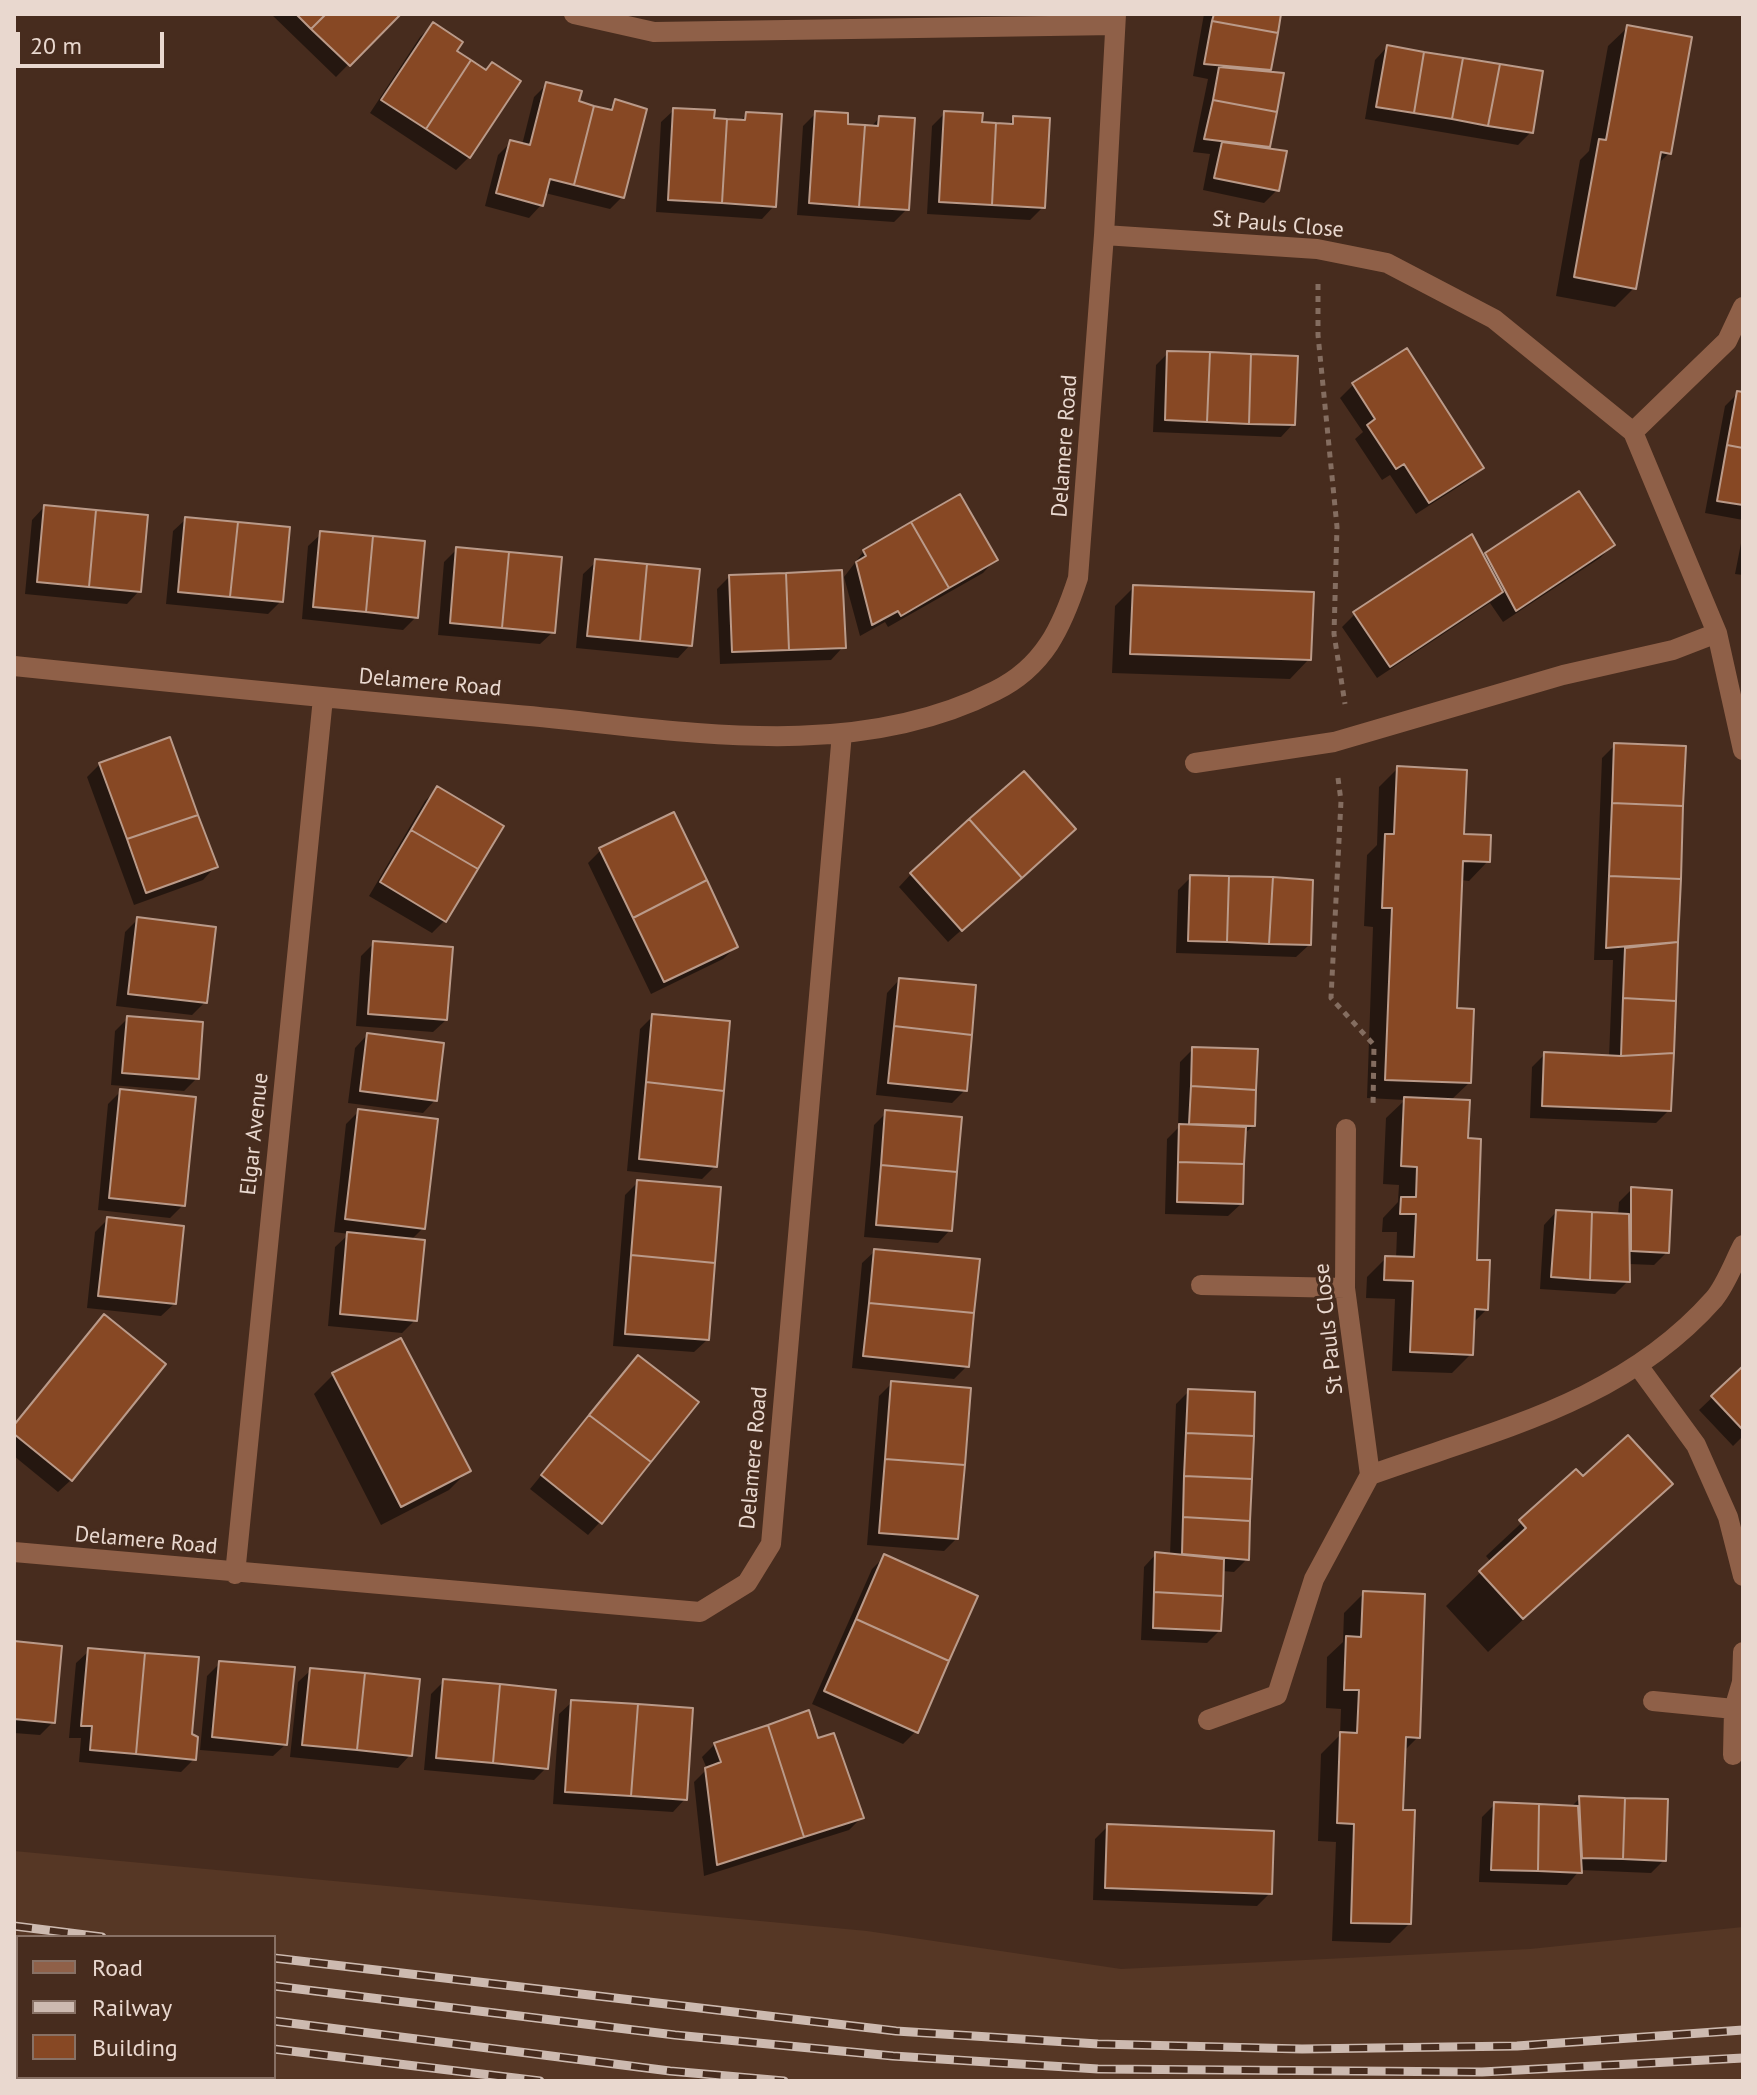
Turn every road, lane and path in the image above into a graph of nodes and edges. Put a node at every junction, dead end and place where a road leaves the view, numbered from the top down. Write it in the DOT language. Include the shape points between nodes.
graph roads {
  1 [pos="574,14"];
  2 [pos="1116,20"];
  3 [pos="1104,235"];
  4 [pos="1317,249"];
  5 [pos="1743,307"];
  6 [pos="1633,432"];
  7 [pos="1717,633"];
  8 [pos="14,666"];
  9 [pos="323,698"];
  10 [pos="842,733"];
  11 [pos="1342,739"];
  12 [pos="1743,750"];
  13 [pos="1195,763"];
  14 [pos="1346,1129"];
  15 [pos="1743,1245"];
  16 [pos="1201,1285"];
  17 [pos="1345,1288"];
  18 [pos="1639,1367"];
  19 [pos="1370,1475"];
  20 [pos="1735,1516"];
  21 [pos="14,1552"];
  22 [pos="235,1574"];
  23 [pos="1743,1576"];
  24 [pos="1743,1652"];
  25 [pos="1653,1701"];
  26 [pos="1734,1709"];
  27 [pos="1208,1720"];
  28 [pos="1733,1755"];
  1 -- 2 [label="street" via="654,32"];
  2 -- 3 [label="street, Delamere Road"];
  3 -- 4 [label="street, St Pauls Close"];
  3 -- 10 [label="street, Delamere Road" via="1084,522 1078,578 1063,624 1037,661 997,691 894,725"];
  4 -- 6 [label="street, St Pauls Close" via="1387,263 1494,319"];
  4 -- 11 [label="path" via="1318,335 1337,527 1334,634"];
  5 -- 6 [label="street" via="1727,341"];
  6 -- 7 [label="street, St Pauls Close"];
  7 -- 11 [label="street" via="1673,650 1563,675"];
  7 -- 12 [label="street, St Pauls Close"];
  8 -- 9 [label="street, Delamere Road"];
  9 -- 10 [label="street, Delamere Road" via="721,735"];
  9 -- 22 [label="street, Elgar Avenue"];
  10 -- 22 [label="street, Delamere Road" via="771,1544 747,1583 700,1612"];
  11 -- 13 [label="street"];
  11 -- 14 [label="path" via="1331,998 1374,1045 1373,1107"];
  14 -- 17 [label="street, St Pauls Close"];
  15 -- 18 [label="street" via="1715,1297"];
  16 -- 17 [label="street"];
  17 -- 19 [label="street, St Pauls Close"];
  18 -- 19 [label="street" via="1583,1399"];
  18 -- 20 [label="street" via="1696,1445"];
  19 -- 27 [label="street" via="1314,1579 1277,1695"];
  20 -- 23 [label="street"];
  21 -- 22 [label="street, Delamere Road"];
  24 -- 26 [label="street"];
  25 -- 26 [label="street"];
  26 -- 28 [label="street"];
}
